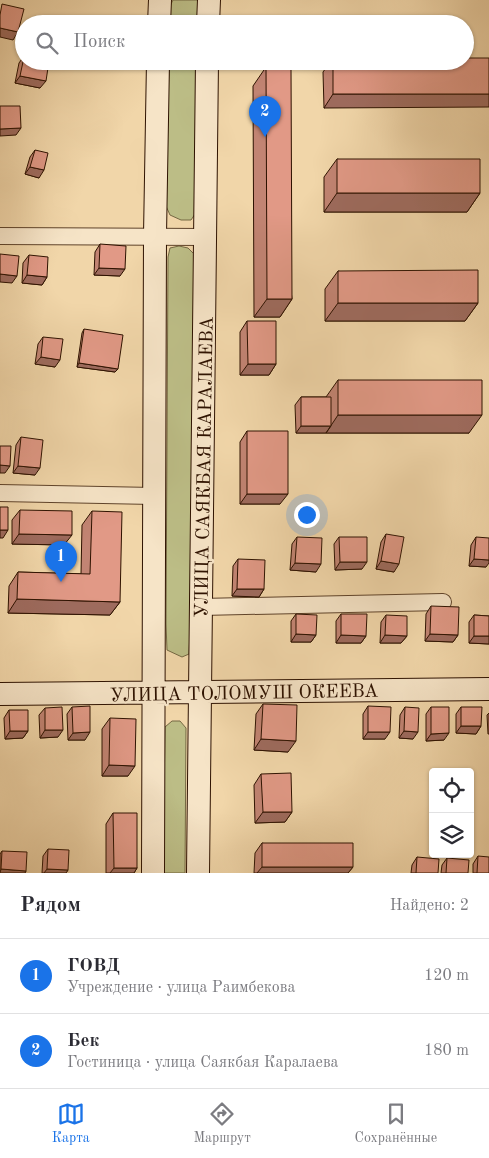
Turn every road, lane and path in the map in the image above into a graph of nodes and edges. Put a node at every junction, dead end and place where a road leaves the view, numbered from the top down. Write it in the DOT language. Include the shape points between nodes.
graph roads {
  1 [pos="160,0"];
  2 [pos="209,0"];
  3 [pos="159,15"];
  4 [pos="208,15"];
  5 [pos="158,70"];
  6 [pos="208,70"];
  7 [pos="155,235"];
  8 [pos="0,236"];
  9 [pos="205,237"];
  10 [pos="0,493"];
  11 [pos="154,496"];
  12 [pos="443,602"];
  13 [pos="201,607"];
  14 [pos="489,689"];
  15 [pos="200,692"];
  16 [pos="154,693"];
  17 [pos="0,694"];
  18 [pos="153,873"];
  19 [pos="198,873"];
  1 -- 3 [label="street"];
  2 -- 4 [label="street"];
  5 -- 7 [label="street"];
  6 -- 9 [label="street, УЛИЦА САЯКБАЯ КАРАЛАЕВА"];
  7 -- 8 [label="street"];
  7 -- 9 [label="street"];
  7 -- 11 [label="street"];
  9 -- 13 [label="street, УЛИЦА САЯКБАЯ КАРАЛАЕВА"];
  10 -- 11 [label="street"];
  11 -- 16 [label="street"];
  12 -- 13 [label="street"];
  13 -- 15 [label="street, УЛИЦА САЯКБАЯ КАРАЛАЕВА"];
  14 -- 15 [label="street, УЛИЦА ТОЛОМУШ ОКЕЕВА"];
  15 -- 16 [label="street, УЛИЦА ТОЛОМУШ ОКЕЕВА"];
  15 -- 19 [label="street, УЛИЦА САЯКБАЯ КАРАЛАЕВА"];
  16 -- 17 [label="street, УЛИЦА ТОЛОМУШ ОКЕЕВА"];
  16 -- 18 [label="street"];
}
